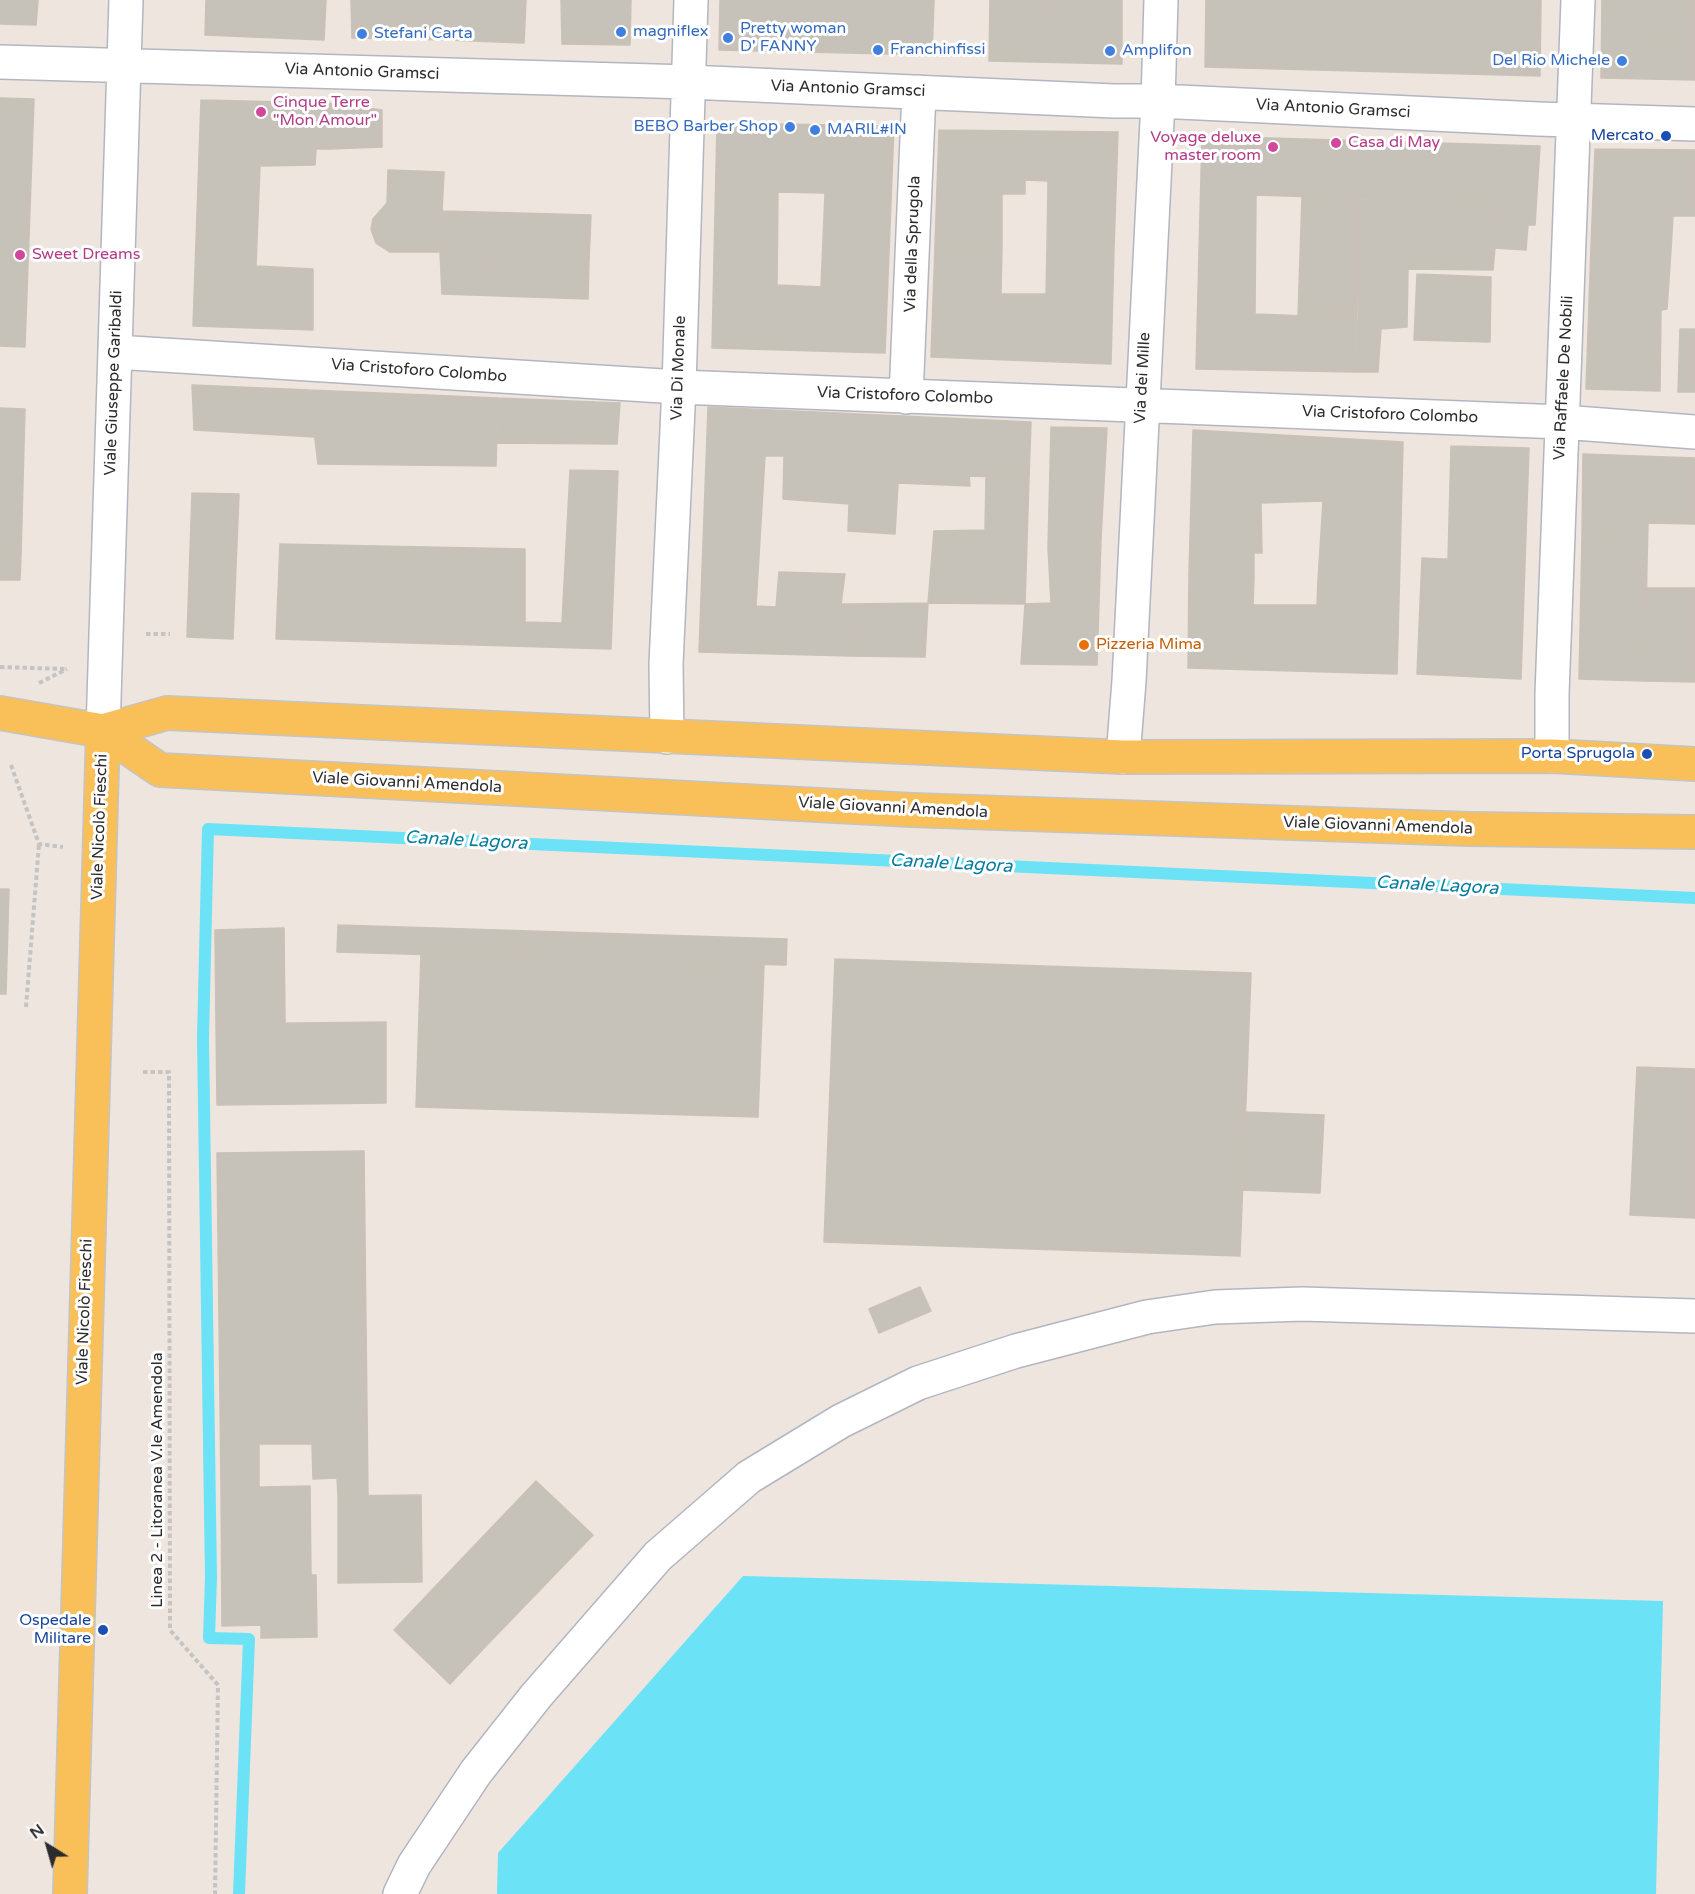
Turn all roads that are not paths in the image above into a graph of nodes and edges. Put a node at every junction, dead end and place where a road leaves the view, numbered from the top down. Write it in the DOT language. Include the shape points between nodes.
graph roads {
  1 [pos="126,0"];
  2 [pos="691,0"];
  3 [pos="1161,0"];
  4 [pos="1578,0"];
  5 [pos="0,62"];
  6 [pos="124,66"];
  7 [pos="689,82"];
  8 [pos="919,92"];
  9 [pos="1158,101"];
  10 [pos="1574,121"];
  11 [pos="1695,124"];
  12 [pos="115,352"];
  13 [pos="679,387"];
  14 [pos="906,396"];
  15 [pos="1142,406"];
  16 [pos="1562,422"];
  17 [pos="1695,432"];
  18 [pos="0,713"];
  19 [pos="102,731"];
  20 [pos="667,737"];
  21 [pos="1123,756"];
  22 [pos="1552,756"];
  23 [pos="1695,764"];
  24 [pos="1695,832"];
  25 [pos="1695,1316"];
  26 [pos="70,1894"];
  27 [pos="400,1894"];
  1 -- 6 [label="street, Viale Giuseppe Garibaldi"];
  2 -- 7 [label="street, Via Di Monale"];
  3 -- 9 [label="street, Via dei Mille"];
  4 -- 10 [label="street, Via Raffaele De Nobili"];
  5 -- 6 [label="street, Via Antonio Gramsci"];
  6 -- 7 [label="street, Via Antonio Gramsci"];
  6 -- 12 [label="street, Viale Giuseppe Garibaldi"];
  7 -- 8 [label="street, Via Antonio Gramsci"];
  7 -- 13 [label="street, Via Di Monale"];
  8 -- 9 [label="street, Via Antonio Gramsci"];
  8 -- 14 [label="street, Via della Sprugola"];
  9 -- 10 [label="street, Via Antonio Gramsci"];
  9 -- 15 [label="street, Via dei Mille"];
  10 -- 11 [label="street, Via Antonio Gramsci"];
  10 -- 16 [label="street, Via Raffaele De Nobili"];
  12 -- 13 [label="street, Via Cristoforo Colombo"];
  12 -- 19 [label="street, Viale Giuseppe Garibaldi"];
  13 -- 14 [label="street, Via Cristoforo Colombo"];
  13 -- 20 [label="street, Via Di Monale" via="666,664"];
  14 -- 15 [label="street, Via Cristoforo Colombo"];
  15 -- 16 [label="street, Via Cristoforo Colombo"];
  15 -- 21 [label="street, Via dei Mille"];
  16 -- 17 [label="street, Via Cristoforo Colombo"];
  16 -- 22 [label="street, Via Raffaele De Nobili"];
  18 -- 19 [label="main road, Viale Giovanni Amendola"];
  19 -- 20 [label="main road, Viale Giovanni Amendola" via="167,713"];
  19 -- 24 [label="main road, Viale Giovanni Amendola" via="160,770 912,810"];
  19 -- 26 [label="main road, Viale Nicolò Fieschi"];
  20 -- 21 [label="main road, Viale Giovanni Amendola"];
  21 -- 22 [label="main road, Viale Giovanni Amendola"];
  22 -- 23 [label="main road, Viale Giovanni Amendola"];
  25 -- 27 [label="street" via="1302,1304 1215,1307 1147,1317 1016,1351 918,1383 841,1421 749,1477 657,1556 476,1772 414,1865"];
}
